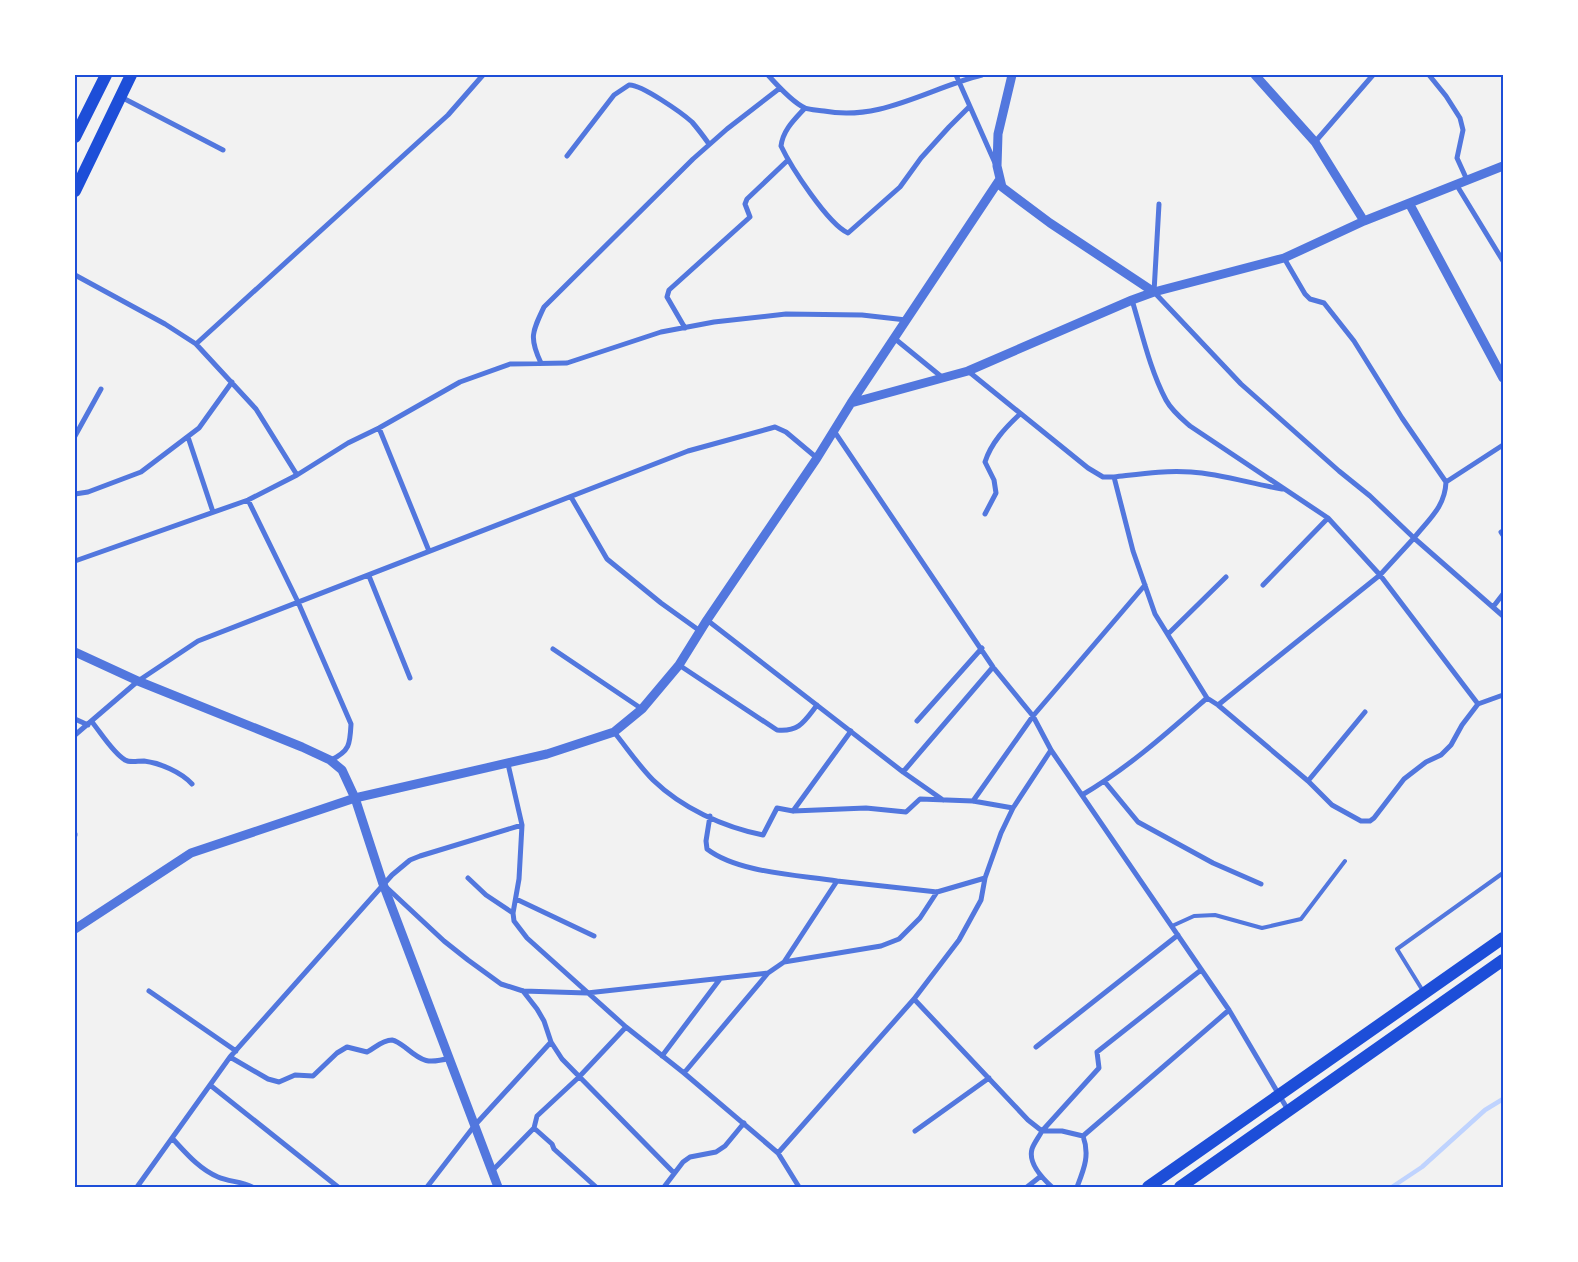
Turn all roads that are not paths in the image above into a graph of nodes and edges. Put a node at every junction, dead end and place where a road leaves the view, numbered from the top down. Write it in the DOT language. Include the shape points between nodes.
graph roads {
  1 [pos="106,75"];
  2 [pos="131,75"];
  3 [pos="483,75"];
  4 [pos="768,75"];
  5 [pos="956,75"];
  6 [pos="982,75"];
  7 [pos="1012,75"];
  8 [pos="1255,75"];
  9 [pos="1373,75"];
  10 [pos="1429,75"];
  11 [pos="958,81"];
  12 [pos="780,88"];
  13 [pos="120,97"];
  14 [pos="969,107"];
  15 [pos="805,108"];
  16 [pos="75,138"];
  17 [pos="1315,142"];
  18 [pos="709,144"];
  19 [pos="223,150"];
  20 [pos="567,156"];
  21 [pos="788,160"];
  22 [pos="996,166"];
  23 [pos="1503,166"];
  24 [pos="1000,179"];
  25 [pos="1467,180"];
  26 [pos="1456,184"];
  27 [pos="75,191"];
  28 [pos="1409,203"];
  29 [pos="1160,204"];
  30 [pos="1364,220"];
  31 [pos="1284,258"];
  32 [pos="1503,261"];
  33 [pos="75,275"];
  34 [pos="1154,292"];
  35 [pos="1132,300"];
  36 [pos="906,320"];
  37 [pos="686,328"];
  38 [pos="894,338"];
  39 [pos="196,344"];
  40 [pos="541,363"];
  41 [pos="968,371"];
  42 [pos="943,378"];
  43 [pos="1503,378"];
  44 [pos="232,382"];
  45 [pos="101,389"];
  46 [pos="851,403"];
  47 [pos="1020,414"];
  48 [pos="379,428"];
  49 [pos="833,430"];
  50 [pos="75,436"];
  51 [pos="188,437"];
  52 [pos="1503,446"];
  53 [pos="817,458"];
  54 [pos="297,475"];
  55 [pos="1114,477"];
  56 [pos="1446,482"];
  57 [pos="1285,489"];
  58 [pos="75,494"];
  59 [pos="571,497"];
  60 [pos="248,500"];
  61 [pos="213,512"];
  62 [pos="985,514"];
  63 [pos="1328,518"];
  64 [pos="1414,538"];
  65 [pos="429,551"];
  66 [pos="75,561"];
  67 [pos="1380,575"];
  68 [pos="369,576"];
  69 [pos="1226,577"];
  70 [pos="1145,585"];
  71 [pos="1263,585"];
  72 [pos="1503,594"];
  73 [pos="298,602"];
  74 [pos="1493,608"];
  75 [pos="1503,616"];
  76 [pos="707,620"];
  77 [pos="700,631"];
  78 [pos="1168,634"];
  79 [pos="553,648"];
  80 [pos="982,648"];
  81 [pos="75,652"];
  82 [pos="679,664"];
  83 [pos="994,667"];
  84 [pos="410,678"];
  85 [pos="138,681"];
  86 [pos="1503,696"];
  87 [pos="1207,698"];
  88 [pos="1478,704"];
  89 [pos="1218,705"];
  90 [pos="816,706"];
  91 [pos="642,709"];
  92 [pos="1365,712"];
  93 [pos="1033,716"];
  94 [pos="75,719"];
  95 [pos="916,720"];
  96 [pos="90,724"];
  97 [pos="614,732"];
  98 [pos="851,732"];
  99 [pos="75,735"];
  100 [pos="1051,750"];
  101 [pos="330,760"];
  102 [pos="508,764"];
  103 [pos="903,772"];
  104 [pos="1308,781"];
  105 [pos="1105,782"];
  106 [pos="192,784"];
  107 [pos="1082,795"];
  108 [pos="355,798"];
  109 [pos="945,801"];
  110 [pos="973,801"];
  111 [pos="1013,808"];
  112 [pos="793,811"];
  113 [pos="710,816"];
  114 [pos="522,825"];
  115 [pos="1344,861"];
  116 [pos="1503,874"];
  117 [pos="468,878"];
  118 [pos="985,878"];
  119 [pos="837,880"];
  120 [pos="383,884"];
  121 [pos="1261,884"];
  122 [pos="937,892"];
  123 [pos="516,899"];
  124 [pos="513,913"];
  125 [pos="1172,926"];
  126 [pos="75,929"];
  127 [pos="1178,935"];
  128 [pos="594,936"];
  129 [pos="1503,938"];
  130 [pos="1503,960"];
  131 [pos="784,962"];
  132 [pos="1201,970"];
  133 [pos="768,973"];
  134 [pos="720,979"];
  135 [pos="523,991"];
  136 [pos="149,992"];
  137 [pos="586,993"];
  138 [pos="1424,993"];
  139 [pos="914,999"];
  140 [pos="1229,1010"];
  141 [pos="626,1028"];
  142 [pos="551,1042"];
  143 [pos="1036,1048"];
  144 [pos="236,1051"];
  145 [pos="662,1056"];
  146 [pos="230,1057"];
  147 [pos="450,1058"];
  148 [pos="684,1072"];
  149 [pos="578,1077"];
  150 [pos="989,1078"];
  151 [pos="210,1085"];
  152 [pos="1279,1095"];
  153 [pos="1288,1110"];
  154 [pos="744,1122"];
  155 [pos="475,1125"];
  156 [pos="534,1128"];
  157 [pos="915,1131"];
  158 [pos="1042,1131"];
  159 [pos="1083,1136"];
  160 [pos="172,1138"];
  161 [pos="778,1153"];
  162 [pos="492,1171"];
  163 [pos="674,1173"];
  164 [pos="1041,1176"];
  165 [pos="137,1187"];
  166 [pos="252,1187"];
  167 [pos="338,1187"];
  168 [pos="427,1187"];
  169 [pos="498,1187"];
  170 [pos="596,1187"];
  171 [pos="664,1187"];
  172 [pos="799,1187"];
  173 [pos="1027,1187"];
  174 [pos="1052,1187"];
  175 [pos="1077,1187"];
  176 [pos="1148,1187"];
  177 [pos="1180,1187"];
  1 -- 16 [label="highway"];
  2 -- 13 [label="highway"];
  3 -- 39 [label="street" via="448,115"];
  4 -- 12 [label="street"];
  5 -- 11 [label="street"];
  6 -- 11 [label="street"];
  7 -- 22 [label="street" via="998,134"];
  8 -- 17 [label="street"];
  9 -- 17 [label="street"];
  10 -- 25 [label="street" via="1460,118 1463,130 1457,158"];
  11 -- 14 [label="street"];
  11 -- 15 [label="street" via="875,112 834,113"];
  12 -- 15 [label="street"];
  12 -- 18 [label="street"];
  13 -- 19 [label="street"];
  13 -- 27 [label="highway"];
  14 -- 21 [label="street" via="900,186 848,232 827,215"];
  14 -- 22 [label="street"];
  15 -- 21 [label="street" via="782,137 781,146"];
  17 -- 30 [label="street"];
  18 -- 20 [label="street" via="692,122 651,93 628,85 614,95"];
  18 -- 40 [label="street" via="544,307 533,330 534,348"];
  21 -- 37 [label="street" via="747,199 745,204 750,217 669,290 666,297"];
  22 -- 24 [label="street"];
  23 -- 25 [label="street"];
  24 -- 34 [label="street" via="1002,187 1050,223"];
  24 -- 36 [label="street"];
  25 -- 26 [label="street"];
  26 -- 28 [label="street"];
  26 -- 32 [label="street"];
  28 -- 30 [label="street"];
  28 -- 43 [label="street"];
  29 -- 34 [label="street"];
  30 -- 31 [label="street"];
  31 -- 34 [label="street"];
  31 -- 56 [label="street" via="1305,294 1324,303 1354,341"];
  33 -- 39 [label="street"];
  34 -- 35 [label="street"];
  34 -- 64 [label="street" via="1241,384"];
  35 -- 41 [label="street"];
  35 -- 57 [label="street" via="1167,402 1190,426"];
  36 -- 37 [label="street" via="862,315 786,314"];
  36 -- 38 [label="street"];
  37 -- 40 [label="street" via="650,334 567,363"];
  38 -- 42 [label="street"];
  38 -- 46 [label="street"];
  39 -- 44 [label="street"];
  40 -- 48 [label="street" via="510,364 460,382"];
  41 -- 42 [label="street"];
  41 -- 47 [label="street"];
  42 -- 46 [label="street"];
  44 -- 51 [label="street" via="199,428"];
  44 -- 54 [label="street" via="256,409"];
  45 -- 50 [label="street"];
  46 -- 49 [label="street"];
  47 -- 55 [label="street" via="1088,468 1103,476"];
  47 -- 62 [label="street" via="988,451 985,462 996,492"];
  48 -- 54 [label="street"];
  48 -- 65 [label="street"];
  49 -- 53 [label="street"];
  49 -- 80 [label="street"];
  51 -- 58 [label="street" via="141,472"];
  51 -- 61 [label="street"];
  52 -- 56 [label="street"];
  53 -- 59 [label="street" via="786,432 775,427 688,451"];
  53 -- 76 [label="street"];
  54 -- 60 [label="street"];
  55 -- 57 [label="street" via="1191,472"];
  55 -- 70 [label="street"];
  56 -- 64 [label="street" via="1443,503"];
  57 -- 63 [label="street"];
  59 -- 65 [label="street"];
  59 -- 77 [label="street" via="607,559"];
  60 -- 61 [label="street"];
  60 -- 73 [label="street"];
  61 -- 66 [label="street"];
  63 -- 67 [label="street"];
  63 -- 71 [label="street"];
  64 -- 67 [label="street"];
  64 -- 74 [label="street"];
  65 -- 68 [label="street"];
  67 -- 88 [label="street"];
  67 -- 89 [label="street"];
  68 -- 73 [label="street"];
  68 -- 84 [label="street"];
  69 -- 78 [label="street"];
  70 -- 78 [label="street" via="1155,614"];
  70 -- 93 [label="street"];
  72 -- 74 [label="street"];
  73 -- 85 [label="street" via="198,641"];
  73 -- 101 [label="street" via="350,724 350,744 343,754"];
  74 -- 75 [label="street"];
  76 -- 77 [label="street"];
  76 -- 90 [label="street"];
  77 -- 82 [label="street"];
  78 -- 87 [label="street"];
  79 -- 91 [label="street"];
  80 -- 83 [label="street"];
  80 -- 95 [label="street"];
  81 -- 85 [label="street"];
  82 -- 90 [label="street" via="777,730 796,728"];
  82 -- 91 [label="street"];
  83 -- 93 [label="street"];
  83 -- 103 [label="street"];
  85 -- 96 [label="street"];
  85 -- 101 [label="street"];
  86 -- 88 [label="street"];
  87 -- 89 [label="street"];
  87 -- 105 [label="street"];
  88 -- 104 [label="street" via="1451,745 1404,779 1370,822 1361,821 1332,805"];
  89 -- 104 [label="street"];
  90 -- 98 [label="street"];
  91 -- 97 [label="street"];
  92 -- 104 [label="street"];
  93 -- 100 [label="street"];
  93 -- 110 [label="street"];
  94 -- 96 [label="street"];
  96 -- 99 [label="street"];
  96 -- 106 [label="street" via="126,762 142,761 166,768"];
  97 -- 102 [label="street"];
  97 -- 113 [label="street" via="653,780 687,806"];
  98 -- 103 [label="street"];
  98 -- 112 [label="street"];
  100 -- 107 [label="street"];
  100 -- 111 [label="street"];
  101 -- 108 [label="street" via="342,770"];
  102 -- 108 [label="street"];
  102 -- 114 [label="street"];
  103 -- 109 [label="street"];
  105 -- 107 [label="street"];
  105 -- 121 [label="street" via="1138,822 1213,863"];
  107 -- 125 [label="street"];
  108 -- 120 [label="street"];
  108 -- 126 [label="street" via="191,853"];
  109 -- 110 [label="street"];
  109 -- 112 [label="street" via="920,799 906,812 866,808"];
  110 -- 111 [label="street"];
  111 -- 118 [label="street"];
  112 -- 113 [label="street" via="777,808 763,835 747,832"];
  113 -- 119 [label="street" via="707,849 715,855 750,868"];
  114 -- 120 [label="street" via="415,858"];
  114 -- 123 [label="street"];
  115 -- 125 [label="lane" via="1301,919 1262,928 1215,915 1194,916"];
  116 -- 138 [label="lane" via="1397,949"];
  117 -- 124 [label="street"];
  118 -- 122 [label="street"];
  118 -- 139 [label="street" via="981,900 959,940"];
  119 -- 122 [label="street"];
  119 -- 131 [label="street"];
  120 -- 135 [label="street" via="468,960 501,984"];
  120 -- 144 [label="street"];
  120 -- 147 [label="street"];
  122 -- 131 [label="street" via="920,918 898,939 881,946"];
  123 -- 124 [label="street"];
  123 -- 128 [label="street"];
  124 -- 137 [label="street" via="514,921 527,938"];
  125 -- 127 [label="street"];
  127 -- 132 [label="street"];
  127 -- 143 [label="street"];
  129 -- 138 [label="highway"];
  130 -- 153 [label="highway"];
  131 -- 133 [label="street"];
  132 -- 140 [label="street"];
  132 -- 158 [label="street" via="1097,1052 1099,1068"];
  133 -- 134 [label="street"];
  133 -- 148 [label="street"];
  134 -- 137 [label="street"];
  134 -- 145 [label="street"];
  135 -- 137 [label="street"];
  135 -- 142 [label="street" via="544,1021"];
  136 -- 144 [label="street"];
  137 -- 141 [label="street"];
  138 -- 152 [label="highway"];
  139 -- 150 [label="street"];
  139 -- 161 [label="street"];
  140 -- 152 [label="street"];
  140 -- 159 [label="street"];
  141 -- 145 [label="street"];
  141 -- 149 [label="street"];
  142 -- 149 [label="street"];
  142 -- 155 [label="street"];
  144 -- 146 [label="street"];
  145 -- 148 [label="street"];
  146 -- 147 [label="street" via="279,1082 295,1075 313,1076 347,1047 366,1052 390,1040 403,1045 424,1061"];
  146 -- 151 [label="street"];
  147 -- 155 [label="street"];
  148 -- 154 [label="street"];
  149 -- 156 [label="street" via="537,1116"];
  149 -- 163 [label="street"];
  150 -- 157 [label="street"];
  150 -- 158 [label="street"];
  151 -- 160 [label="street"];
  151 -- 167 [label="street"];
  152 -- 153 [label="street"];
  152 -- 176 [label="highway"];
  153 -- 177 [label="highway"];
  154 -- 161 [label="street"];
  154 -- 163 [label="street" via="725,1146 716,1152 690,1157"];
  155 -- 162 [label="street"];
  155 -- 168 [label="street"];
  156 -- 162 [label="street"];
  156 -- 170 [label="street"];
  158 -- 159 [label="street"];
  158 -- 164 [label="street" via="1032,1149 1032,1160"];
  159 -- 175 [label="street" via="1088,1153"];
  160 -- 165 [label="street"];
  160 -- 166 [label="street" via="195,1163 218,1177"];
  161 -- 172 [label="street"];
  162 -- 169 [label="street"];
  163 -- 171 [label="street"];
  164 -- 173 [label="street"];
  164 -- 174 [label="street"];
}
